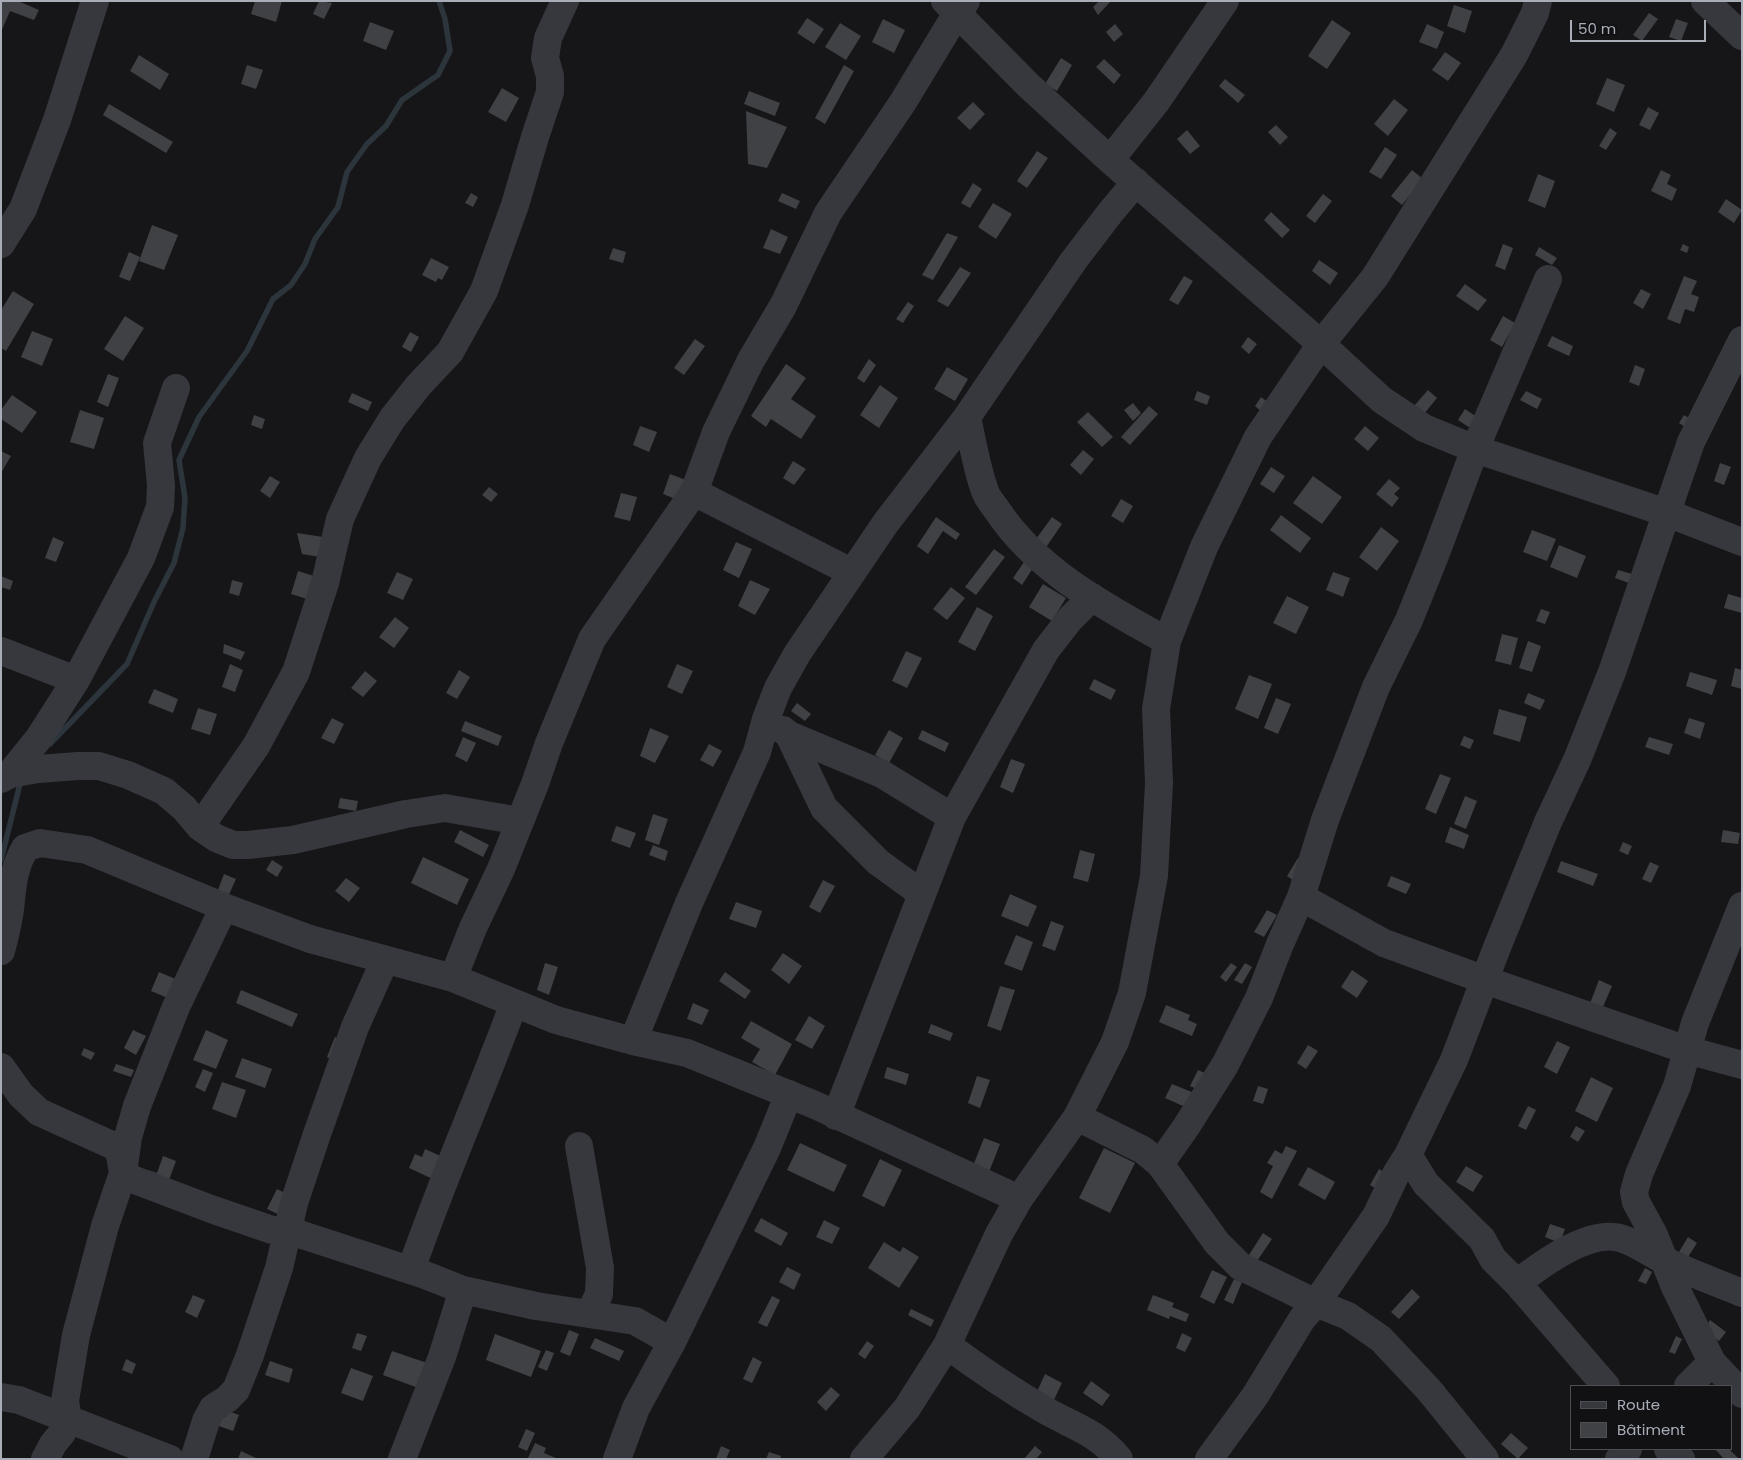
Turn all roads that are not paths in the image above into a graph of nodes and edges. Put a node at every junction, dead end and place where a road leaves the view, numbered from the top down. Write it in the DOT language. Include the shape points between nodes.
graph roads {
  1 [pos="565,1"];
  2 [pos="1225,1"];
  3 [pos="1538,1"];
  4 [pos="1706,1"];
  5 [pos="92,2"];
  6 [pos="956,5"];
  7 [pos="1742,36"];
  8 [pos="1110,160"];
  9 [pos="1136,182"];
  10 [pos="1,244"];
  11 [pos="1548,279"];
  12 [pos="1742,340"];
  13 [pos="1321,344"];
  14 [pos="176,388"];
  15 [pos="966,417"];
  16 [pos="1475,449"];
  17 [pos="694,492"];
  18 [pos="1667,513"];
  19 [pos="1742,542"];
  20 [pos="851,572"];
  21 [pos="1092,597"];
  22 [pos="1167,641"];
  23 [pos="1,651"];
  24 [pos="76,680"];
  25 [pos="766,718"];
  26 [pos="789,735"];
  27 [pos="6,776"];
  28 [pos="952,817"];
  29 [pos="520,821"];
  30 [pos="200,827"];
  31 [pos="922,894"];
  32 [pos="1301,897"];
  33 [pos="1742,906"];
  34 [pos="224,907"];
  35 [pos="1,951"];
  36 [pos="385,960"];
  37 [pos="453,978"];
  38 [pos="1484,980"];
  39 [pos="514,1003"];
  40 [pos="633,1041"];
  41 [pos="1687,1050"];
  42 [pos="1742,1065"];
  43 [pos="1,1067"];
  44 [pos="789,1094"];
  45 [pos="836,1116"];
  46 [pos="1077,1117"];
  47 [pos="579,1146"];
  48 [pos="1408,1155"];
  49 [pos="1160,1164"];
  50 [pos="123,1174"];
  51 [pos="1635,1184"];
  52 [pos="1019,1198"];
  53 [pos="287,1230"];
  54 [pos="1610,1236"];
  55 [pos="1663,1260"];
  56 [pos="410,1270"];
  57 [pos="1517,1283"];
  58 [pos="463,1290"];
  59 [pos="1742,1293"];
  60 [pos="1316,1303"];
  61 [pos="688,1308"];
  62 [pos="590,1313"];
  63 [pos="636,1321"];
  64 [pos="672,1342"];
  65 [pos="947,1345"];
  66 [pos="1712,1362"];
  67 [pos="1605,1385"];
  68 [pos="1689,1385"];
  69 [pos="1742,1394"];
  70 [pos="1,1397"];
  71 [pos="68,1420"];
  72 [pos="1669,1450"];
  73 [pos="45,1459"];
  74 [pos="170,1459"];
  75 [pos="194,1459"];
  76 [pos="402,1459"];
  77 [pos="617,1459"];
  78 [pos="864,1459"];
  79 [pos="1119,1459"];
  80 [pos="1209,1459"];
  81 [pos="1485,1459"];
  82 [pos="1681,1459"];
  1 -- 30 [label="street" via="548,38 545,58 550,92 484,291 450,352 392,419 368,458 340,519 325,583 296,672 256,746"];
  2 -- 8 [label="street" via="1156,102"];
  3 -- 13 [label="street" via="1514,55 1375,277"];
  4 -- 7 [label="street"];
  5 -- 10 [label="street" via="57,120 24,209"];
  6 -- 8 [label="street" via="1028,85"];
  6 -- 17 [label="street" via="902,102 828,213 716,432"];
  8 -- 9 [label="street"];
  9 -- 13 [label="street"];
  9 -- 15 [label="street" via="1074,260"];
  11 -- 16 [label="street"];
  12 -- 18 [label="street" via="1691,442"];
  13 -- 16 [label="street" via="1382,400 1424,428"];
  13 -- 22 [label="street" via="1258,437 1204,547"];
  14 -- 24 [label="street" via="157,443 160,507 141,558"];
  15 -- 20 [label="street"];
  15 -- 21 [label="street" via="985,492 1008,527 1041,560"];
  16 -- 18 [label="street"];
  16 -- 32 [label="street" via="1409,620 1376,687 1340,779"];
  17 -- 20 [label="street"];
  17 -- 29 [label="street" via="592,639"];
  18 -- 19 [label="street"];
  18 -- 38 [label="street" via="1612,672"];
  20 -- 25 [label="street" via="797,654"];
  21 -- 22 [label="street"];
  21 -- 28 [label="street" via="1046,650"];
  22 -- 46 [label="street" via="1156,709 1159,783 1154,876 1141,949 1132,993 1115,1042"];
  23 -- 24 [label="street"];
  24 -- 27 [label="street" via="38,738"];
  25 -- 26 [label="street"];
  25 -- 40 [label="street" via="757,752 685,912"];
  26 -- 28 [label="street" via="882,774"];
  26 -- 31 [label="street" via="824,808 878,862"];
  27 -- 30 [label="street" via="38,769 99,766 164,791"];
  28 -- 31 [label="street"];
  29 -- 30 [label="street" via="445,808 293,840 248,845 233,845"];
  29 -- 37 [label="street"];
  31 -- 45 [label="street"];
  32 -- 38 [label="street" via="1384,943"];
  32 -- 49 [label="street" via="1259,998 1225,1065"];
  33 -- 41 [label="street"];
  34 -- 35 [label="street" via="87,850 40,843 25,848 17,863"];
  34 -- 36 [label="street" via="310,939"];
  34 -- 50 [label="street" via="176,1007 136,1106"];
  36 -- 37 [label="street"];
  36 -- 53 [label="street" via="355,1027"];
  37 -- 39 [label="street"];
  38 -- 41 [label="street"];
  38 -- 48 [label="street" via="1454,1060"];
  39 -- 40 [label="street" via="556,1020"];
  39 -- 56 [label="street"];
  40 -- 44 [label="street" via="687,1053"];
  41 -- 42 [label="street"];
  41 -- 51 [label="street" via="1677,1086"];
  43 -- 50 [label="street" via="21,1095 39,1112 116,1147"];
  44 -- 45 [label="street"];
  44 -- 61 [label="street" via="767,1148"];
  45 -- 52 [label="street"];
  46 -- 49 [label="street" via="1143,1150"];
  46 -- 52 [label="street"];
  47 -- 62 [label="street" via="600,1268 599,1294"];
  48 -- 57 [label="street" via="1426,1184 1482,1239 1493,1259"];
  48 -- 60 [label="street" via="1376,1216"];
  49 -- 60 [label="street" via="1217,1242 1240,1266"];
  50 -- 53 [label="street" via="272,1230"];
  50 -- 71 [label="street" via="105,1226 76,1335 65,1401"];
  51 -- 54 [label="street"];
  51 -- 55 [label="street" via="1636,1202"];
  52 -- 65 [label="street"];
  53 -- 56 [label="street"];
  53 -- 75 [label="street" via="279,1268 236,1390 213,1408"];
  54 -- 55 [label="street" via="1643,1247"];
  54 -- 57 [label="street" via="1591,1239 1560,1253"];
  55 -- 59 [label="street"];
  55 -- 66 [label="street"];
  56 -- 58 [label="street"];
  57 -- 67 [label="street"];
  58 -- 62 [label="street" via="519,1303"];
  58 -- 76 [label="street" via="442,1357"];
  60 -- 80 [label="street"];
  60 -- 81 [label="street" via="1348,1316 1381,1339 1429,1390"];
  61 -- 63 [label="street"];
  61 -- 64 [label="street"];
  62 -- 63 [label="street"];
  63 -- 64 [label="street"];
  64 -- 77 [label="street" via="636,1408"];
  65 -- 78 [label="street" via="907,1408"];
  65 -- 79 [label="street" via="1054,1416 1093,1434"];
  66 -- 68 [label="street"];
  66 -- 69 [label="street"];
  70 -- 71 [label="street" via="19,1400"];
  71 -- 73 [label="street"];
  71 -- 74 [label="street"];
  72 -- 82 [label="street"];
}
